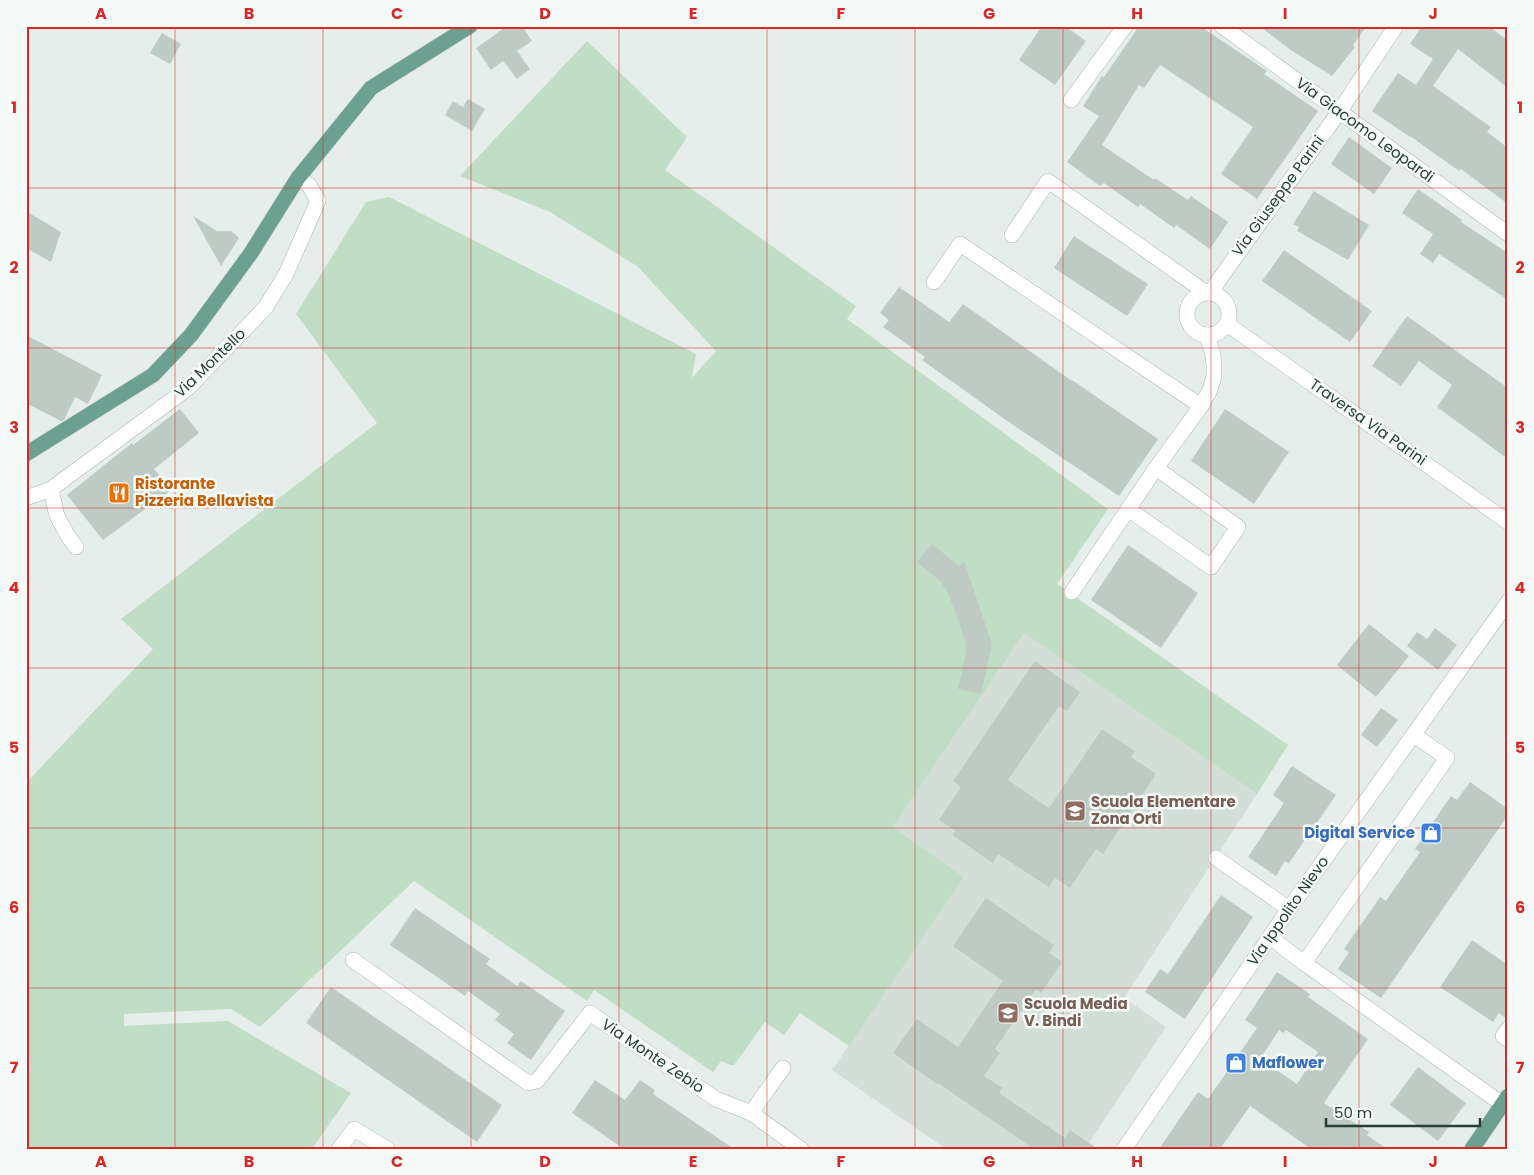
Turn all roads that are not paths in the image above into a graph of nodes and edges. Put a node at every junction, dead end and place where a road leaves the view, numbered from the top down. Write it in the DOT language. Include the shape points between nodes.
graph roads {
  1 [pos="470,26"];
  2 [pos="1125,26"];
  3 [pos="1222,26"];
  4 [pos="1396,26"];
  5 [pos="1071,100"];
  6 [pos="1339,112"];
  7 [pos="298,178"];
  8 [pos="1508,234"];
  9 [pos="1012,235"];
  10 [pos="934,282"];
  11 [pos="1208,292"];
  12 [pos="1227,324"];
  13 [pos="1207,335"];
  14 [pos="1201,406"];
  15 [pos="26,454"];
  16 [pos="1156,468"];
  17 [pos="51,489"];
  18 [pos="26,498"];
  19 [pos="1128,509"];
  20 [pos="1508,522"];
  21 [pos="76,547"];
  22 [pos="1072,592"];
  23 [pos="1508,602"];
  24 [pos="1414,735"];
  25 [pos="1216,858"];
  26 [pos="1289,909"];
  27 [pos="1270,937"];
  28 [pos="353,960"];
  29 [pos="1304,963"];
  30 [pos="1508,1028"];
  31 [pos="1508,1040"];
  32 [pos="783,1068"];
  33 [pos="1505,1100"];
  34 [pos="751,1113"];
  35 [pos="339,1149"];
  36 [pos="387,1149"];
  37 [pos="801,1149"];
  38 [pos="1124,1149"];
  39 [pos="1472,1149"];
  1 -- 7 [label="main road, Via Montello" via="371,88"];
  2 -- 5 [label="street"];
  3 -- 6 [label="street, Via Giacomo Leopardi"];
  4 -- 6 [label="street, Via Giuseppe Parini"];
  6 -- 8 [label="street, Via Giacomo Leopardi"];
  6 -- 11 [label="street, Via Giuseppe Parini"];
  7 -- 15 [label="main road, Via Montello" via="251,253 191,335 152,375"];
  7 -- 17 [label="street, Via Montello" via="309,186 318,201 286,274 265,308 188,388"];
  9 -- 11 [label="street" via="1048,181 1189,283"];
  10 -- 14 [label="street" via="960,244"];
  11 -- 12 [label="street" via="1218,294 1227,304"];
  11 -- 13 [label="street" via="1192,299 1187,311 1194,330"];
  12 -- 13 [label="street" via="1219,332"];
  12 -- 20 [label="street, Traversa Via Parini"];
  13 -- 14 [label="street" via="1213,355 1214,376"];
  14 -- 16 [label="street"];
  16 -- 19 [label="street"];
  16 -- 19 [label="street" via="1238,527 1211,567"];
  17 -- 18 [label="street, Via Montello"];
  17 -- 21 [label="street" via="57,516"];
  19 -- 22 [label="street"];
  23 -- 24 [label="street, Via Ippolito Nievo"];
  24 -- 26 [label="street, Via Ippolito Nievo"];
  24 -- 29 [label="street" via="1447,758"];
  25 -- 26 [label="street"];
  26 -- 27 [label="street, Via Ippolito Nievo"];
  27 -- 29 [label="street"];
  27 -- 38 [label="street, Via Ippolito Nievo"];
  28 -- 34 [label="street, Via Monte Zebio" via="528,1083 537,1081 590,1013 716,1099"];
  29 -- 33 [label="street" via="1479,1088"];
  30 -- 31 [label="street" via="1503,1036"];
  32 -- 34 [label="street"];
  33 -- 39 [label="main road"];
  34 -- 37 [label="street, Via Monte Zebio"];
  35 -- 36 [label="street" via="354,1129"];
}
